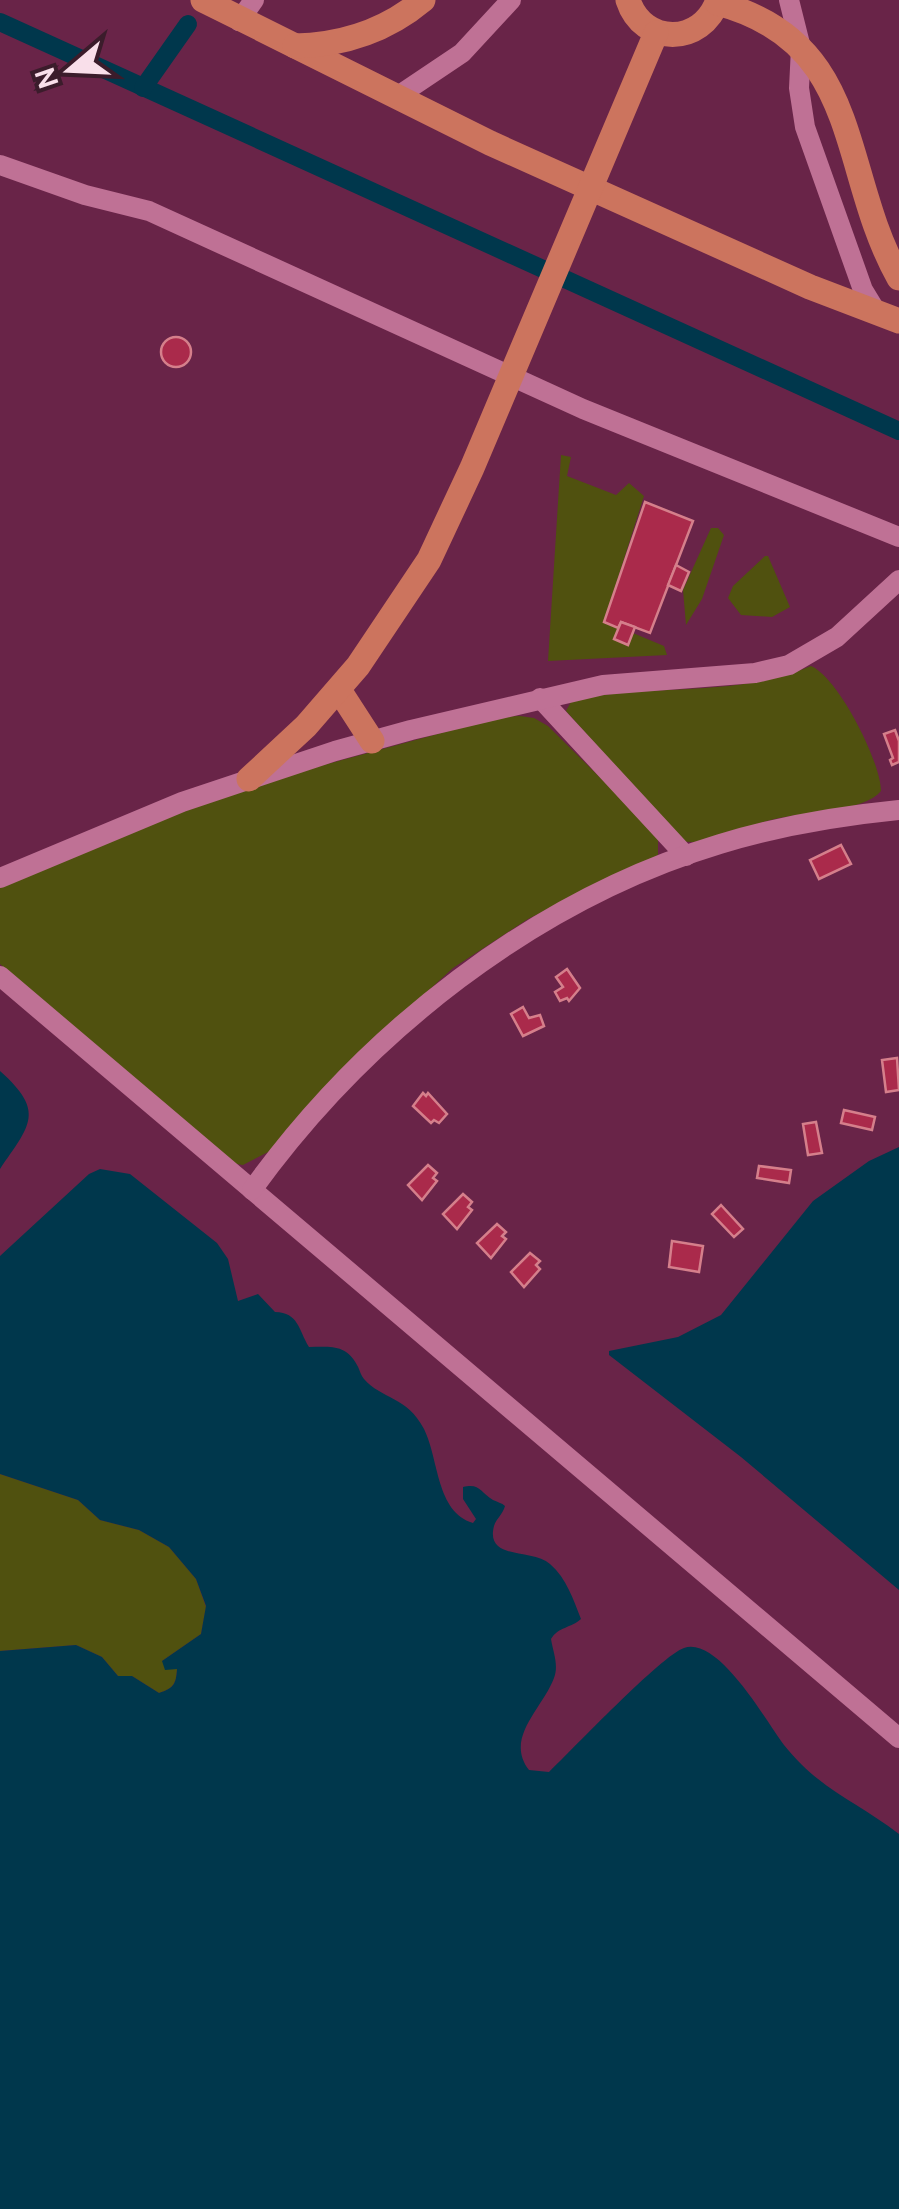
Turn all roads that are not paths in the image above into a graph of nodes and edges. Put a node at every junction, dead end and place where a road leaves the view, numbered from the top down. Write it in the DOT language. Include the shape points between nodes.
graph roads {
  1 [pos="203,0"];
  2 [pos="422,0"];
  3 [pos="511,0"];
  4 [pos="628,0"];
  5 [pos="788,0"];
  6 [pos="717,2"];
  7 [pos="247,10"];
  8 [pos="656,33"];
  9 [pos="290,46"];
  10 [pos="395,98"];
  11 [pos="0,165"];
  12 [pos="899,278"];
  13 [pos="888,317"];
  14 [pos="899,537"];
  15 [pos="899,580"];
  16 [pos="339,690"];
  17 [pos="540,698"];
  18 [pos="372,741"];
  19 [pos="249,779"];
  20 [pos="899,810"];
  21 [pos="686,856"];
  22 [pos="0,878"];
  23 [pos="0,976"];
  24 [pos="252,1190"];
  25 [pos="899,1738"];
  1 -- 7 [label="main road"];
  2 -- 9 [label="main road" via="348,39"];
  3 -- 10 [label="street" via="462,53"];
  4 -- 8 [label="main road" via="639,22"];
  5 -- 13 [label="street" via="801,48 805,127 862,290"];
  6 -- 8 [label="main road" via="698,29 678,36"];
  6 -- 12 [label="main road" via="775,27 818,68 836,98 870,217"];
  7 -- 9 [label="main road"];
  8 -- 16 [label="main road" via="449,521 406,598"];
  9 -- 10 [label="main road"];
  10 -- 13 [label="main road"];
  11 -- 14 [label="street" via="149,211 584,409"];
  15 -- 17 [label="street" via="837,637 788,665"];
  16 -- 18 [label="main road"];
  16 -- 19 [label="main road"];
  17 -- 18 [label="street"];
  17 -- 21 [label="street"];
  18 -- 19 [label="street"];
  19 -- 22 [label="street"];
  20 -- 21 [label="street" via="778,828"];
  21 -- 24 [label="street" via="566,911 443,992 368,1056"];
  23 -- 24 [label="street"];
  24 -- 25 [label="street"];
}
